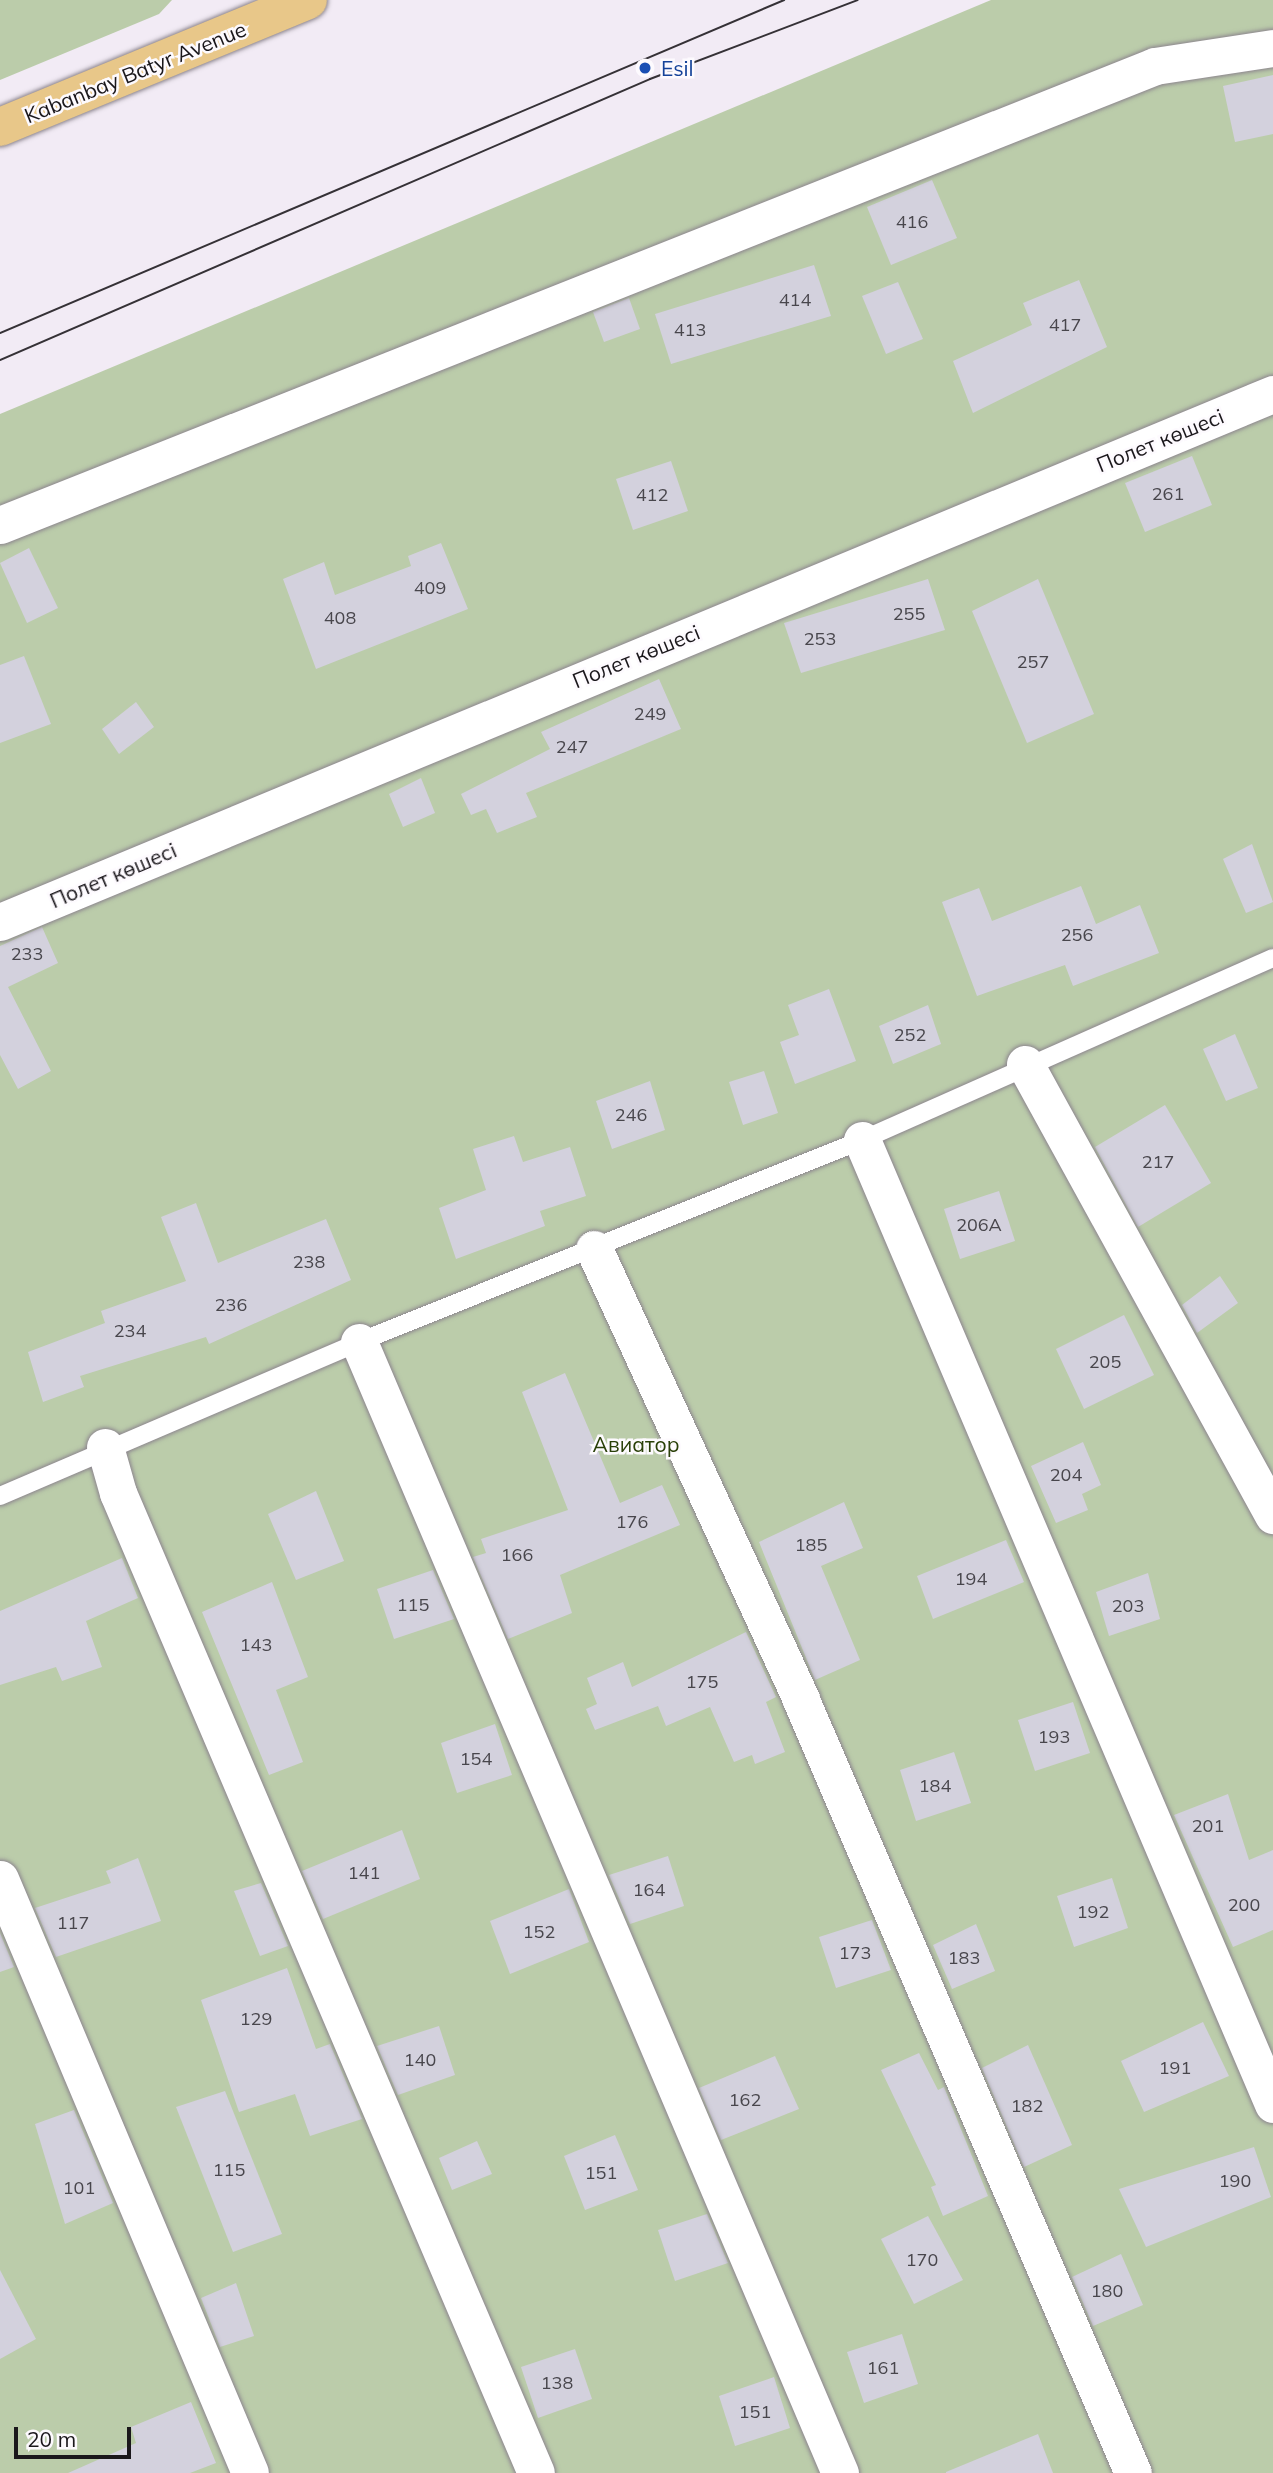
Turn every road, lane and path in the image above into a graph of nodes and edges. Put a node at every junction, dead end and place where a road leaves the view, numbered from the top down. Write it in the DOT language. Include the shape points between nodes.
graph roads {
  1 [pos="308,0"];
  2 [pos="1273,48"];
  3 [pos="0,127"];
  4 [pos="1273,394"];
  5 [pos="0,525"];
  6 [pos="0,922"];
  7 [pos="1273,958"];
  8 [pos="1025,1064"];
  9 [pos="863,1140"];
  10 [pos="594,1249"];
  11 [pos="359,1342"];
  12 [pos="105,1447"];
  13 [pos="0,1496"];
  14 [pos="1273,1515"];
  15 [pos="0,1878"];
  16 [pos="1273,2104"];
  17 [pos="250,2473"];
  18 [pos="536,2473"];
  19 [pos="840,2473"];
  20 [pos="1133,2473"];
  1 -- 3 [label="main road, Kabanbay Batyr Avenue"];
  2 -- 5 [label="street" via="1155,66"];
  4 -- 6 [label="street, Полет көшесі"];
  7 -- 8 [label="lane"];
  8 -- 9 [label="lane"];
  8 -- 14 [label="street"];
  9 -- 10 [label="lane"];
  9 -- 16 [label="street"];
  10 -- 11 [label="lane"];
  10 -- 20 [label="street" via="802,1700"];
  11 -- 12 [label="lane"];
  11 -- 19 [label="street"];
  12 -- 13 [label="lane"];
  12 -- 18 [label="street" via="118,1493"];
  15 -- 17 [label="street"];
}
